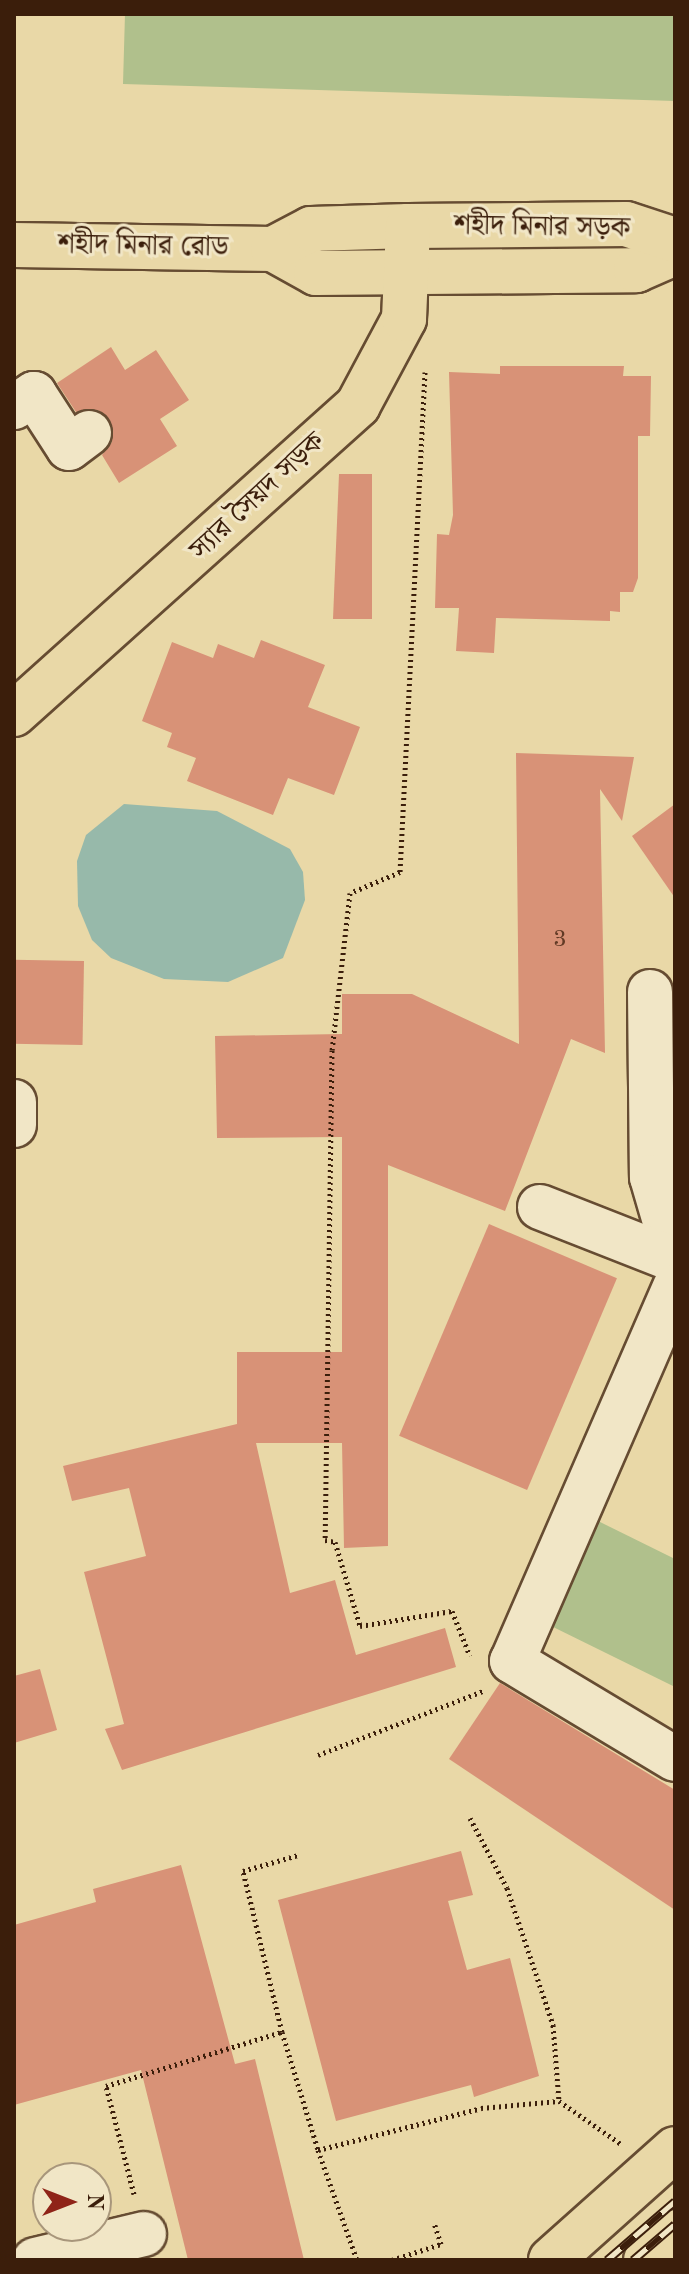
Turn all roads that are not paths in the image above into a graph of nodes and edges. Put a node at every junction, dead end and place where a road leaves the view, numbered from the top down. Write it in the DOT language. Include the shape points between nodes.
graph roads {
  1 [pos="408,226"];
  2 [pos="675,240"];
  3 [pos="14,245"];
  4 [pos="273,249"];
  5 [pos="675,253"];
  6 [pos="411,273"];
  7 [pos="14,407"];
  8 [pos="89,433"];
  9 [pos="14,714"];
  10 [pos="650,992"];
  11 [pos="14,1102"];
  12 [pos="14,1125"];
  13 [pos="540,1207"];
  14 [pos="675,1258"];
  15 [pos="675,1287"];
  16 [pos="675,1759"];
  17 [pos="675,2149"];
  18 [pos="675,2232"];
  19 [pos="144,2234"];
  20 [pos="35,2260"];
  21 [pos="551,2260"];
  22 [pos="646,2260"];
  1 -- 2 [label="main road, শহীদ মিনার সড়ক" via="626,224"];
  1 -- 4 [label="main road, শহীদ মিনার রোড" via="311,229"];
  1 -- 6 [label="main road, স্যার সৈয়দ সড়ক"];
  3 -- 4 [label="main road, শহীদ মিনার রোড"];
  4 -- 6 [label="main road, শহীদ মিনার রোড" via="316,273"];
  5 -- 6 [label="main road, শহীদ মিনার সড়ক" via="636,270"];
  6 -- 9 [label="main road, স্যার সৈয়দ সড়ক" via="404,319 358,405"];
  7 -- 8 [label="lane" via="34,394 69,448"];
  10 -- 14 [label="lane" via="652,1177"];
  11 -- 12 [label="lane"];
  13 -- 14 [label="lane"];
  15 -- 16 [label="lane" via="512,1661"];
  17 -- 21 [label="main road"];
  18 -- 22 [label="main road"];
  19 -- 20 [label="lane"];
}
